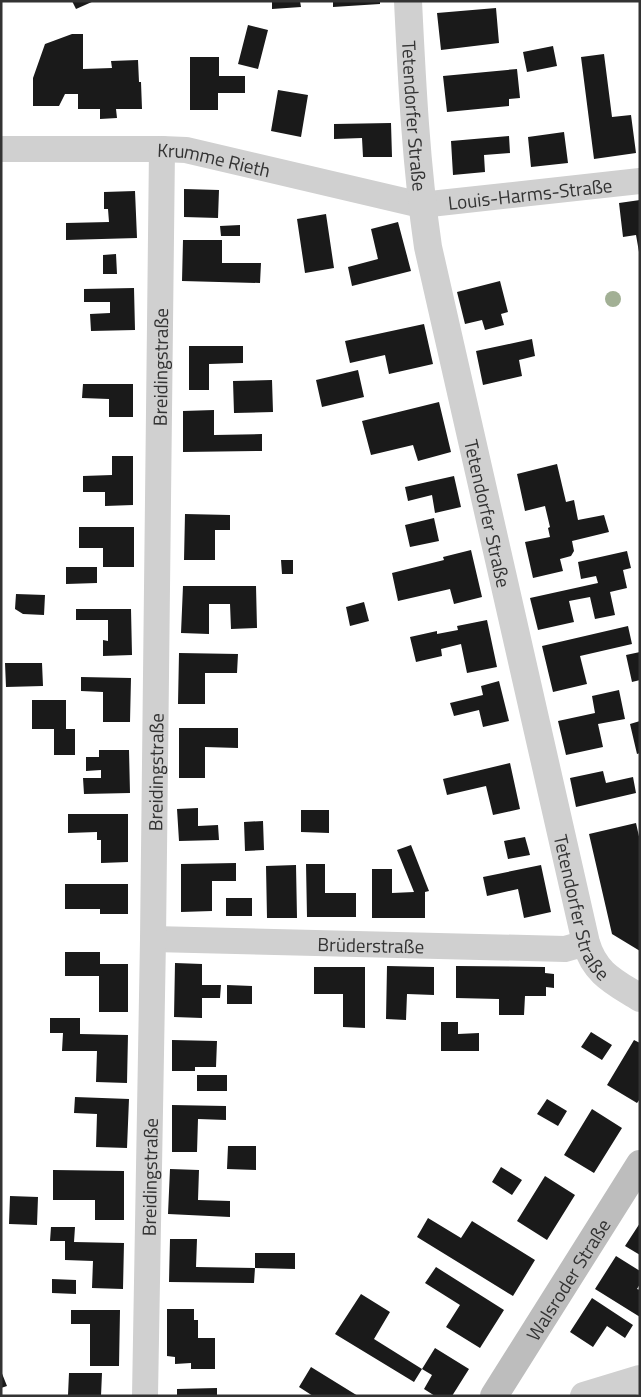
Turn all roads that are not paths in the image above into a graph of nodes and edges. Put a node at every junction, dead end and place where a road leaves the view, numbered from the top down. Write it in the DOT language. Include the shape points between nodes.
graph roads {
  1 [pos="408,1"];
  2 [pos="162,149"];
  3 [pos="1,150"];
  4 [pos="640,181"];
  5 [pos="422,205"];
  6 [pos="153,940"];
  7 [pos="586,943"];
  8 [pos="640,998"];
  9 [pos="640,1164"];
  10 [pos="640,1379"];
  11 [pos="145,1396"];
  12 [pos="494,1396"];
  13 [pos="584,1396"];
  1 -- 5 [label="street, Tetendorfer Straße"];
  2 -- 3 [label="street, Krumme Rieth"];
  2 -- 5 [label="street, Krumme Rieth" via="186,150"];
  2 -- 6 [label="street, Breidingstraße"];
  4 -- 5 [label="street, Louis-Harms-Straße"];
  5 -- 7 [label="street, Tetendorfer Straße" via="430,256"];
  6 -- 7 [label="street, Brüderstraße" via="565,949"];
  6 -- 11 [label="street, Breidingstraße"];
  7 -- 8 [label="street, Tetendorfer Straße" via="597,968"];
  9 -- 12 [label="main road, Walsroder Straße"];
  10 -- 13 [label="street"];
}
